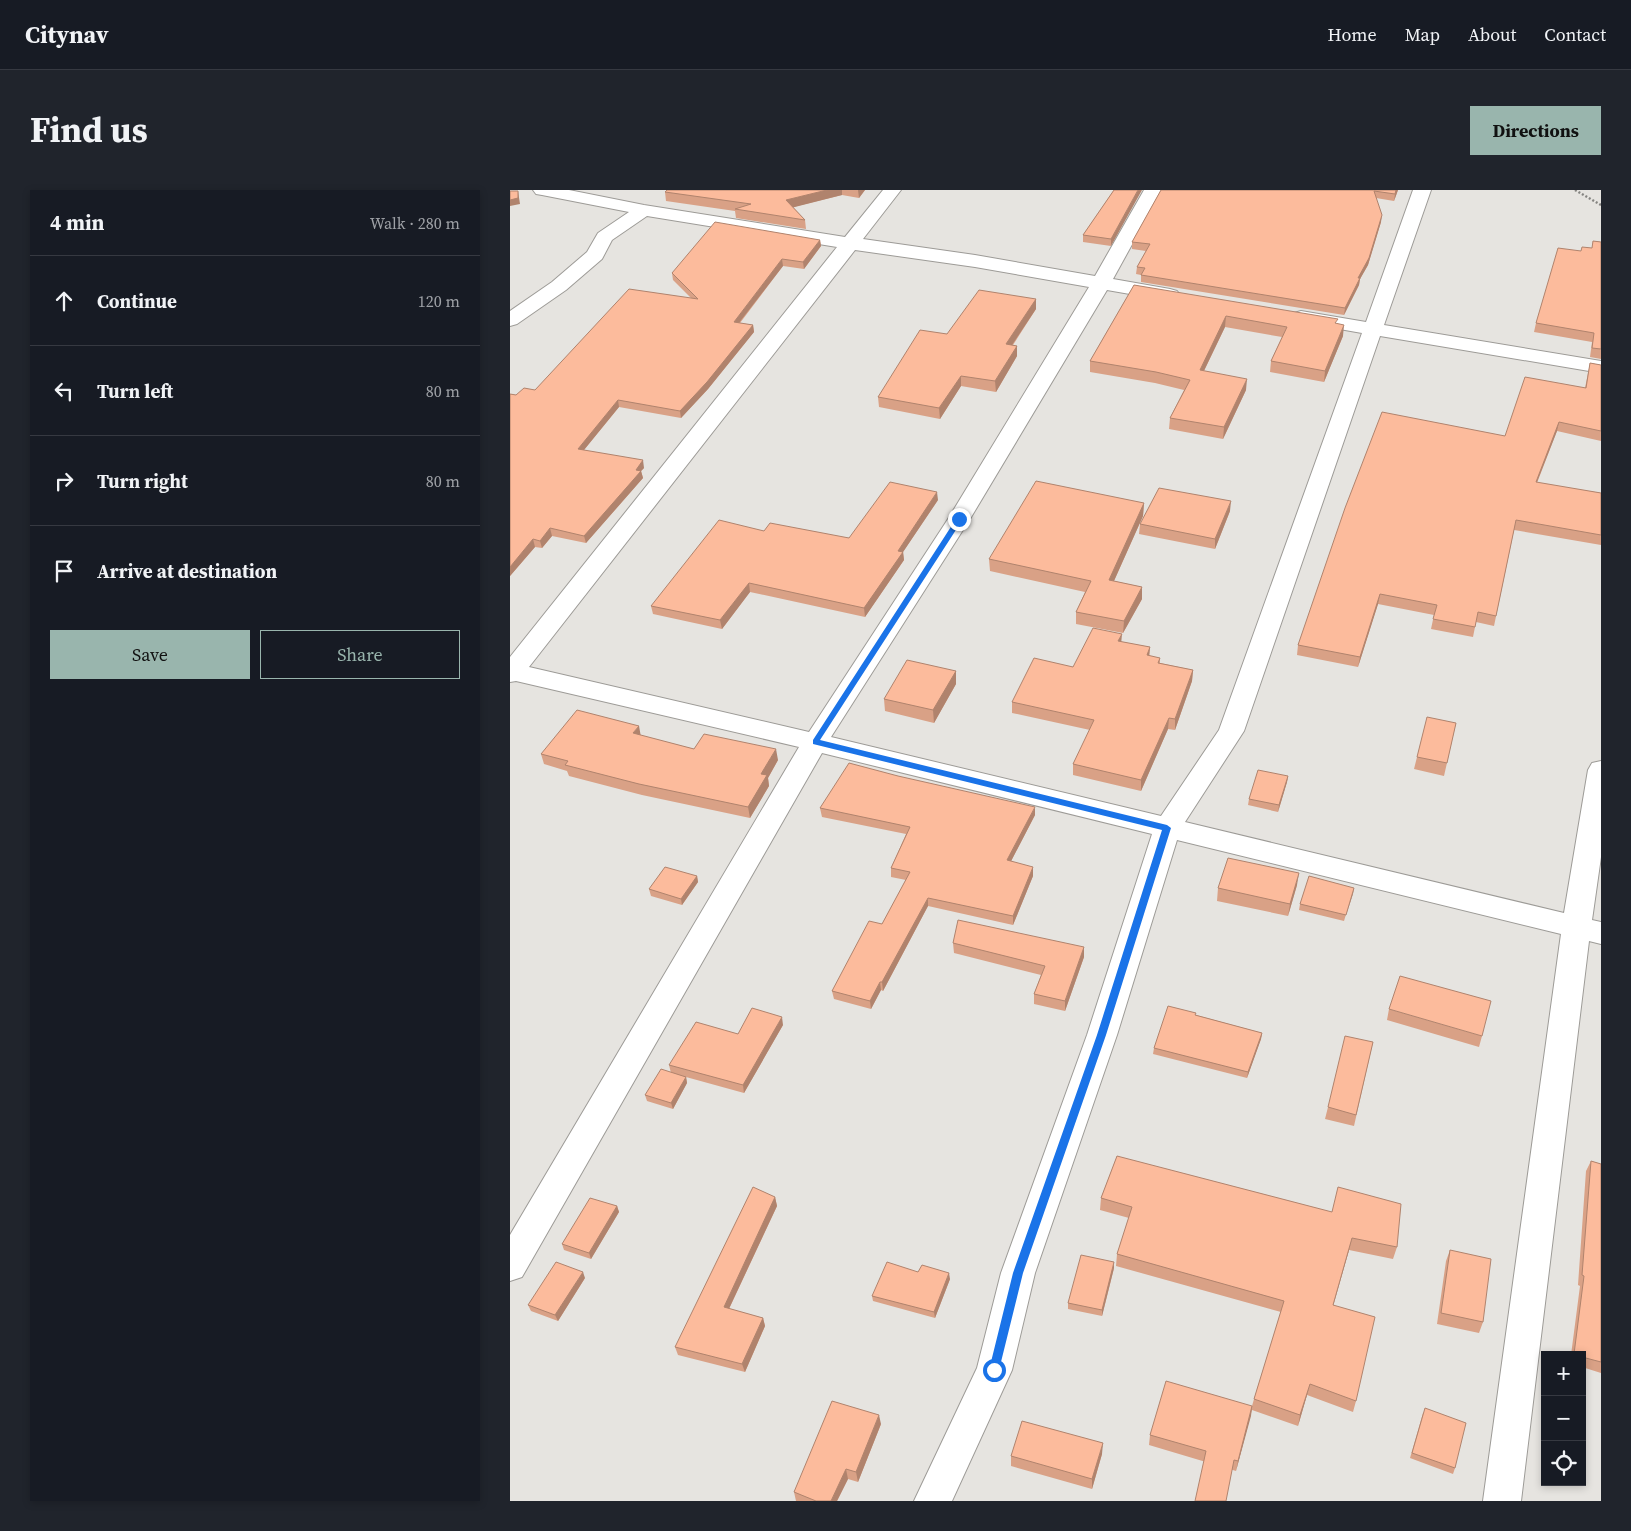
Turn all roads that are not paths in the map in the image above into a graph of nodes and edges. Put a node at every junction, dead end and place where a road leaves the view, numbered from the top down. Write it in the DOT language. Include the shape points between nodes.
graph roads {
  1 [pos="542,190"];
  2 [pos="892,190"];
  3 [pos="1152,190"];
  4 [pos="1422,190"];
  5 [pos="644,210"];
  6 [pos="848,243"];
  7 [pos="1101,283"];
  8 [pos="1188,298"];
  9 [pos="1286,315"];
  10 [pos="510,320"];
  11 [pos="1373,330"];
  12 [pos="1601,367"];
  13 [pos="511,673"];
  14 [pos="815,742"];
  15 [pos="1601,770"];
  16 [pos="1167,828"];
  17 [pos="1588,931"];
  18 [pos="510,1266"];
  19 [pos="933,1501"];
  20 [pos="1502,1501"];
  1 -- 5 [label="street"];
  2 -- 6 [label="street"];
  3 -- 7 [label="street"];
  4 -- 11 [label="street"];
  5 -- 6 [label="street"];
  5 -- 10 [label="street" via="605,237 595,255 559,286"];
  6 -- 7 [label="street"];
  6 -- 13 [label="street"];
  7 -- 8 [label="street"];
  7 -- 14 [label="street" via="959,519"];
  9 -- 11 [label="street"];
  11 -- 12 [label="street"];
  11 -- 16 [label="street" via="1231,731"];
  13 -- 14 [label="street"];
  14 -- 16 [label="street"];
  14 -- 18 [label="street"];
  15 -- 17 [label="street"];
  16 -- 17 [label="street"];
  16 -- 19 [label="street" via="1102,1035 1018,1273 994,1370"];
  17 -- 20 [label="street"];
}
